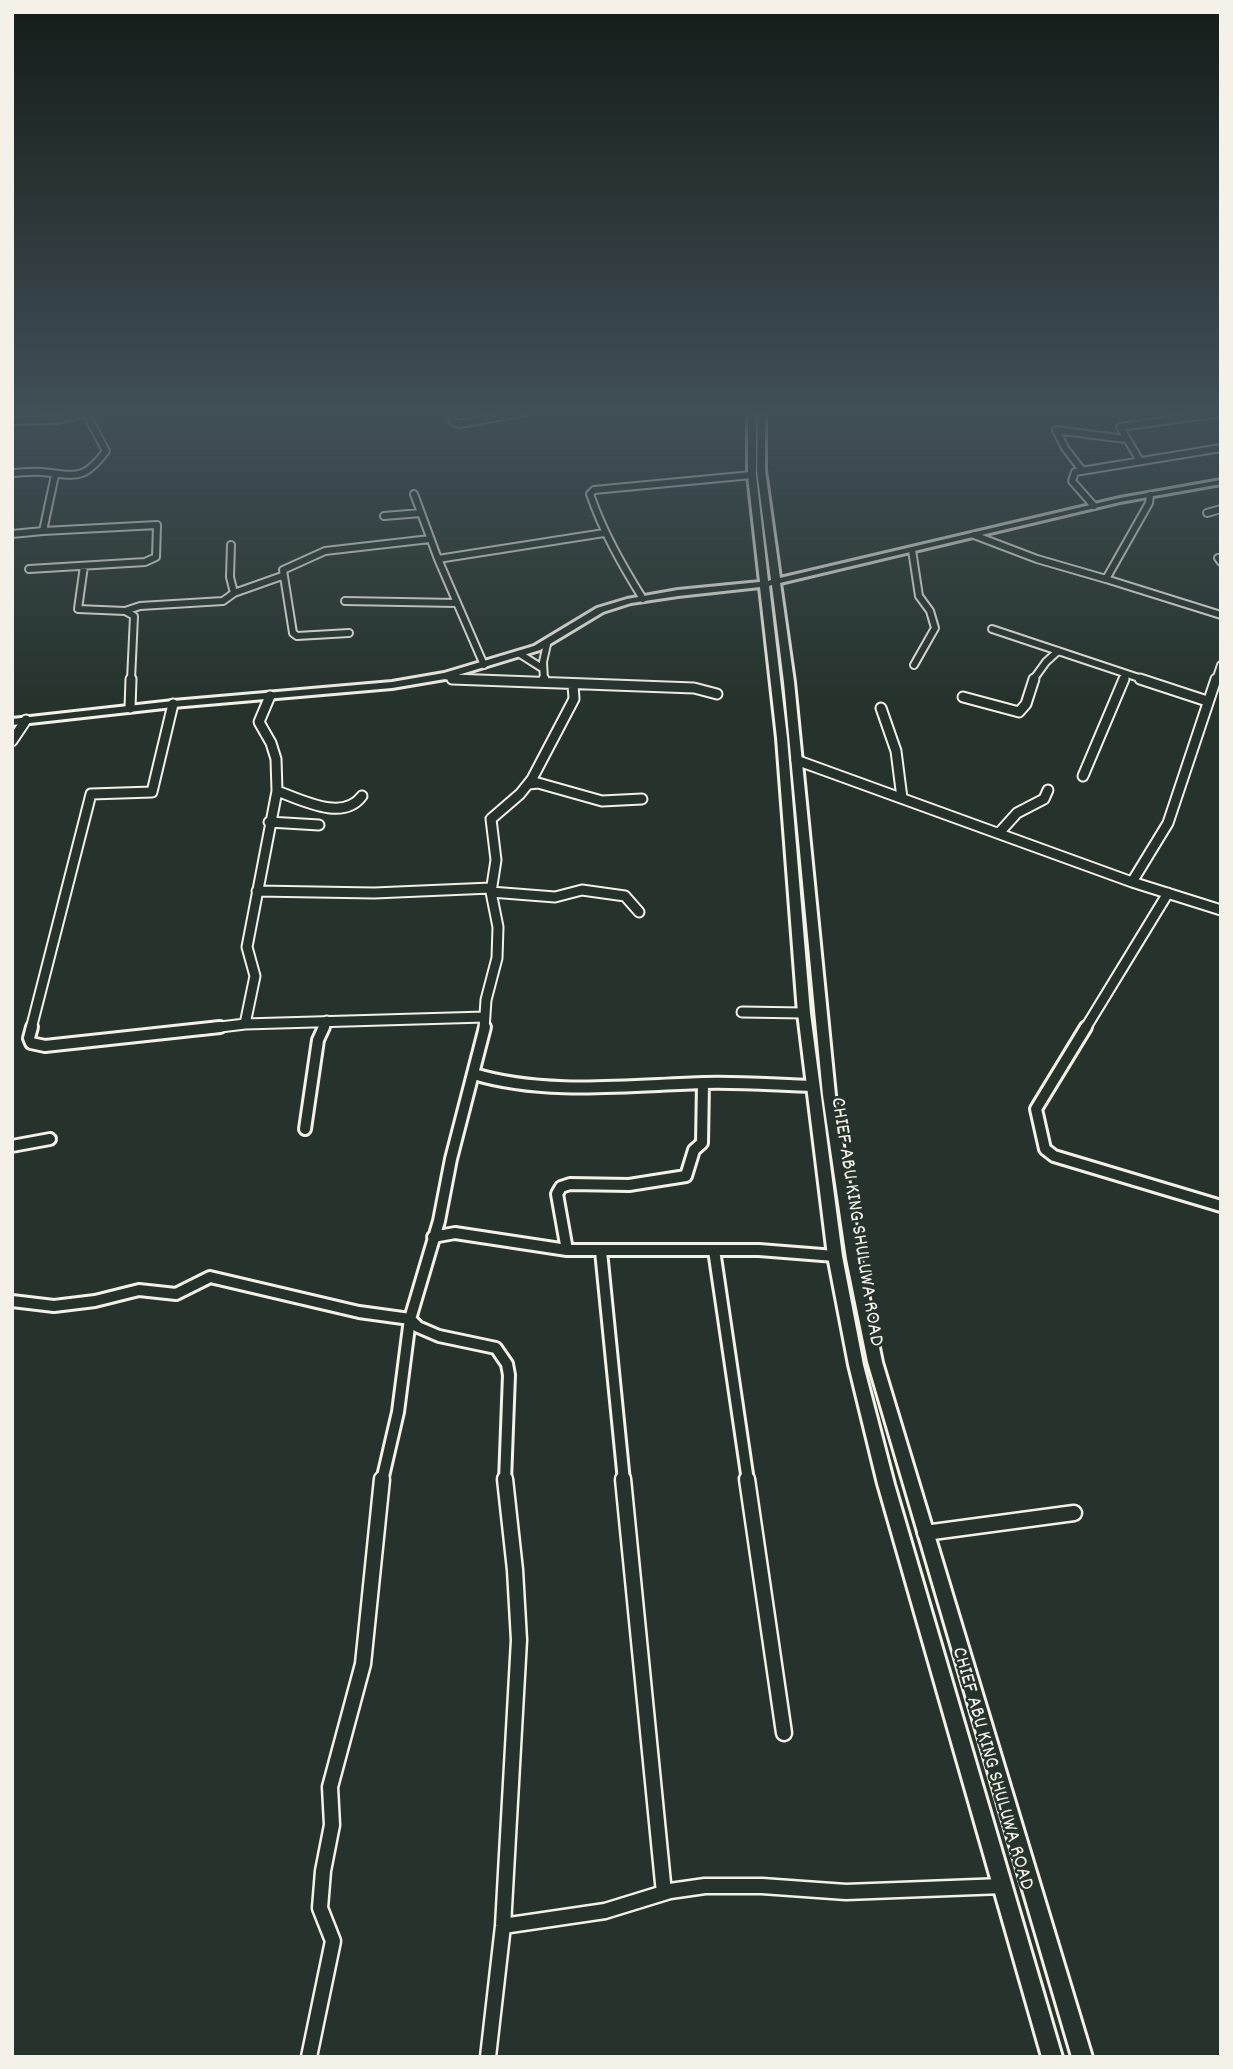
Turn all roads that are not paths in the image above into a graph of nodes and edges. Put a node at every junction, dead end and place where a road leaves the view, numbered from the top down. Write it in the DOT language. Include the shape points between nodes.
graph roads {
  1 [pos="48,509"];
  2 [pos="419,509"];
  3 [pos="594,509"];
  4 [pos="758,509"];
  5 [pos="764,509"];
  6 [pos="1083,509"];
  7 [pos="1146,509"];
  8 [pos="1221,509"];
  9 [pos="421,513"];
  10 [pos="1207,513"];
  11 [pos="384,516"];
  12 [pos="43,531"];
  13 [pos="604,533"];
  14 [pos="12,534"];
  15 [pos="974,535"];
  16 [pos="430,539"];
  17 [pos="231,545"];
  18 [pos="912,550"];
  19 [pos="438,559"];
  20 [pos="84,566"];
  21 [pos="29,569"];
  22 [pos="282,576"];
  23 [pos="1106,579"];
  24 [pos="770,583"];
  25 [pos="234,593"];
  26 [pos="643,599"];
  27 [pos="345,601"];
  28 [pos="457,603"];
  29 [pos="125,611"];
  30 [pos="1221,615"];
  31 [pos="992,629"];
  32 [pos="349,633"];
  33 [pos="547,644"];
  34 [pos="1058,651"];
  35 [pos="520,654"];
  36 [pos="484,665"];
  37 [pos="914,665"];
  38 [pos="1221,665"];
  39 [pos="542,668"];
  40 [pos="1126,674"];
  41 [pos="446,676"];
  42 [pos="544,682"];
  43 [pos="573,684"];
  44 [pos="592,684"];
  45 [pos="717,694"];
  46 [pos="270,696"];
  47 [pos="963,697"];
  48 [pos="574,699"];
  49 [pos="1207,701"];
  50 [pos="173,704"];
  51 [pos="130,708"];
  52 [pos="881,708"];
  53 [pos="26,720"];
  54 [pos="12,722"];
  55 [pos="12,741"];
  56 [pos="796,760"];
  57 [pos="1083,776"];
  58 [pos="534,781"];
  59 [pos="1048,790"];
  60 [pos="277,791"];
  61 [pos="362,796"];
  62 [pos="902,798"];
  63 [pos="642,799"];
  64 [pos="269,822"];
  65 [pos="318,825"];
  66 [pos="999,833"];
  67 [pos="800,881"];
  68 [pos="1132,882"];
  69 [pos="491,890"];
  70 [pos="257,891"];
  71 [pos="1168,893"];
  72 [pos="1221,910"];
  73 [pos="639,912"];
  74 [pos="742,1012"];
  75 [pos="804,1013"];
  76 [pos="485,1017"];
  77 [pos="327,1021"];
  78 [pos="245,1024"];
  79 [pos="474,1074"];
  80 [pos="702,1083"];
  81 [pos="813,1086"];
  82 [pos="305,1129"];
  83 [pos="50,1139"];
  84 [pos="12,1146"];
  85 [pos="1221,1206"];
  86 [pos="439,1221"];
  87 [pos="455,1233"];
  88 [pos="433,1237"];
  89 [pos="567,1250"];
  90 [pos="714,1250"];
  91 [pos="601,1251"];
  92 [pos="835,1256"];
  93 [pos="12,1301"];
  94 [pos="410,1319"];
  95 [pos="910,1482"];
  96 [pos="886,1484"];
  97 [pos="1074,1513"];
  98 [pos="925,1533"];
  99 [pos="785,1733"];
  100 [pos="1003,1886"];
  101 [pos="664,1893"];
  102 [pos="503,1926"];
  103 [pos="309,2057"];
  104 [pos="488,2057"];
  105 [pos="1052,2057"];
  106 [pos="1082,2057"];
  1 -- 12 [label="street"];
  2 -- 9 [label="street"];
  3 -- 13 [label="street"];
  4 -- 24 [label="street, CHIEF ABU KING SHULUWA ROAD"];
  5 -- 24 [label="street"];
  6 -- 15 [label="street"];
  7 -- 23 [label="street"];
  8 -- 10 [label="street"];
  9 -- 11 [label="street"];
  9 -- 16 [label="street"];
  12 -- 14 [label="street"];
  12 -- 20 [label="street" via="158,525 152,560"];
  13 -- 19 [label="street"];
  13 -- 26 [label="street"];
  15 -- 18 [label="street"];
  15 -- 23 [label="street"];
  16 -- 19 [label="street"];
  16 -- 22 [label="street" via="325,551 283,570"];
  17 -- 25 [label="street"];
  18 -- 24 [label="street"];
  18 -- 37 [label="street" via="919,596 935,628"];
  19 -- 28 [label="street"];
  20 -- 21 [label="street"];
  20 -- 29 [label="street" via="79,609"];
  22 -- 25 [label="street"];
  22 -- 32 [label="street" via="297,636"];
  23 -- 30 [label="street"];
  24 -- 26 [label="street"];
  24 -- 56 [label="street"];
  24 -- 67 [label="street, CHIEF ABU KING SHULUWA ROAD" via="782,738"];
  25 -- 29 [label="street" via="223,601"];
  26 -- 33 [label="street" via="600,610"];
  27 -- 28 [label="street"];
  28 -- 36 [label="street"];
  29 -- 51 [label="street" via="134,616"];
  31 -- 34 [label="street"];
  33 -- 35 [label="street"];
  33 -- 39 [label="street"];
  34 -- 40 [label="street"];
  34 -- 47 [label="street" via="1032,682 1028,704 1019,712"];
  35 -- 36 [label="street"];
  35 -- 39 [label="street"];
  36 -- 41 [label="street"];
  38 -- 49 [label="street"];
  39 -- 42 [label="street"];
  40 -- 49 [label="street"];
  40 -- 57 [label="street"];
  41 -- 42 [label="street"];
  41 -- 46 [label="street"];
  42 -- 43 [label="street"];
  43 -- 44 [label="street"];
  43 -- 48 [label="street"];
  44 -- 45 [label="street" via="694,688"];
  44 -- 48 [label="street"];
  46 -- 50 [label="street"];
  46 -- 60 [label="street" via="259,722 271,743"];
  48 -- 58 [label="street"];
  49 -- 68 [label="street" via="1168,823"];
  50 -- 51 [label="street"];
  50 -- 78 [label="street" via="152,792 91,794 29,1041 45,1046"];
  51 -- 53 [label="street"];
  52 -- 62 [label="street" via="896,751"];
  53 -- 54 [label="street"];
  53 -- 55 [label="street"];
  56 -- 62 [label="street"];
  56 -- 67 [label="street"];
  58 -- 63 [label="street" via="591,800 621,804"];
  58 -- 69 [label="street" via="492,816 496,860"];
  59 -- 66 [label="street" via="1044,799 1017,813"];
  60 -- 61 [label="street" via="346,808 355,806"];
  60 -- 64 [label="street"];
  62 -- 66 [label="street"];
  64 -- 65 [label="street"];
  64 -- 70 [label="street"];
  66 -- 68 [label="street"];
  67 -- 75 [label="street, CHIEF ABU KING SHULUWA ROAD"];
  67 -- 95 [label="street" via="853,1259 875,1362"];
  68 -- 71 [label="street"];
  69 -- 70 [label="street"];
  69 -- 73 [label="street" via="555,897 590,890 625,895"];
  69 -- 76 [label="street" via="498,927 497,958"];
  70 -- 78 [label="street" via="247,947 255,976"];
  71 -- 72 [label="street"];
  71 -- 85 [label="street" via="1036,1109 1045,1149 1054,1156"];
  74 -- 75 [label="street"];
  75 -- 81 [label="street, CHIEF ABU KING SHULUWA ROAD"];
  76 -- 77 [label="street"];
  76 -- 79 [label="street"];
  77 -- 78 [label="street"];
  77 -- 82 [label="street" via="318,1040"];
  79 -- 80 [label="street" via="494,1080 582,1084"];
  79 -- 86 [label="street"];
  80 -- 81 [label="street"];
  80 -- 89 [label="street" via="702,1143 690,1153 691,1169 686,1176 629,1185 561,1187 557,1194"];
  81 -- 92 [label="street, CHIEF ABU KING SHULUWA ROAD"];
  83 -- 84 [label="street"];
  86 -- 87 [label="street"];
  86 -- 88 [label="street"];
  87 -- 88 [label="street"];
  87 -- 89 [label="street"];
  88 -- 94 [label="street"];
  89 -- 91 [label="street"];
  90 -- 91 [label="street"];
  90 -- 92 [label="street"];
  90 -- 99 [label="street"];
  91 -- 101 [label="street"];
  92 -- 96 [label="street, CHIEF ABU KING SHULUWA ROAD"];
  93 -- 94 [label="street" via="54,1306 139,1290 176,1294 209,1277 359,1312"];
  94 -- 102 [label="street" via="430,1332 496,1348 509,1375 504,1467 519,1640"];
  94 -- 103 [label="street" via="398,1412 381,1486 363,1664 330,1787 332,1825 320,1908 333,1941"];
  95 -- 96 [label="street"];
  95 -- 98 [label="street"];
  96 -- 100 [label="street, CHIEF ABU KING SHULUWA ROAD"];
  97 -- 98 [label="street"];
  98 -- 106 [label="street"];
  100 -- 101 [label="street" via="846,1892 705,1886"];
  100 -- 105 [label="street, CHIEF ABU KING SHULUWA ROAD"];
  101 -- 102 [label="street" via="605,1910"];
  102 -- 104 [label="street"];
}
